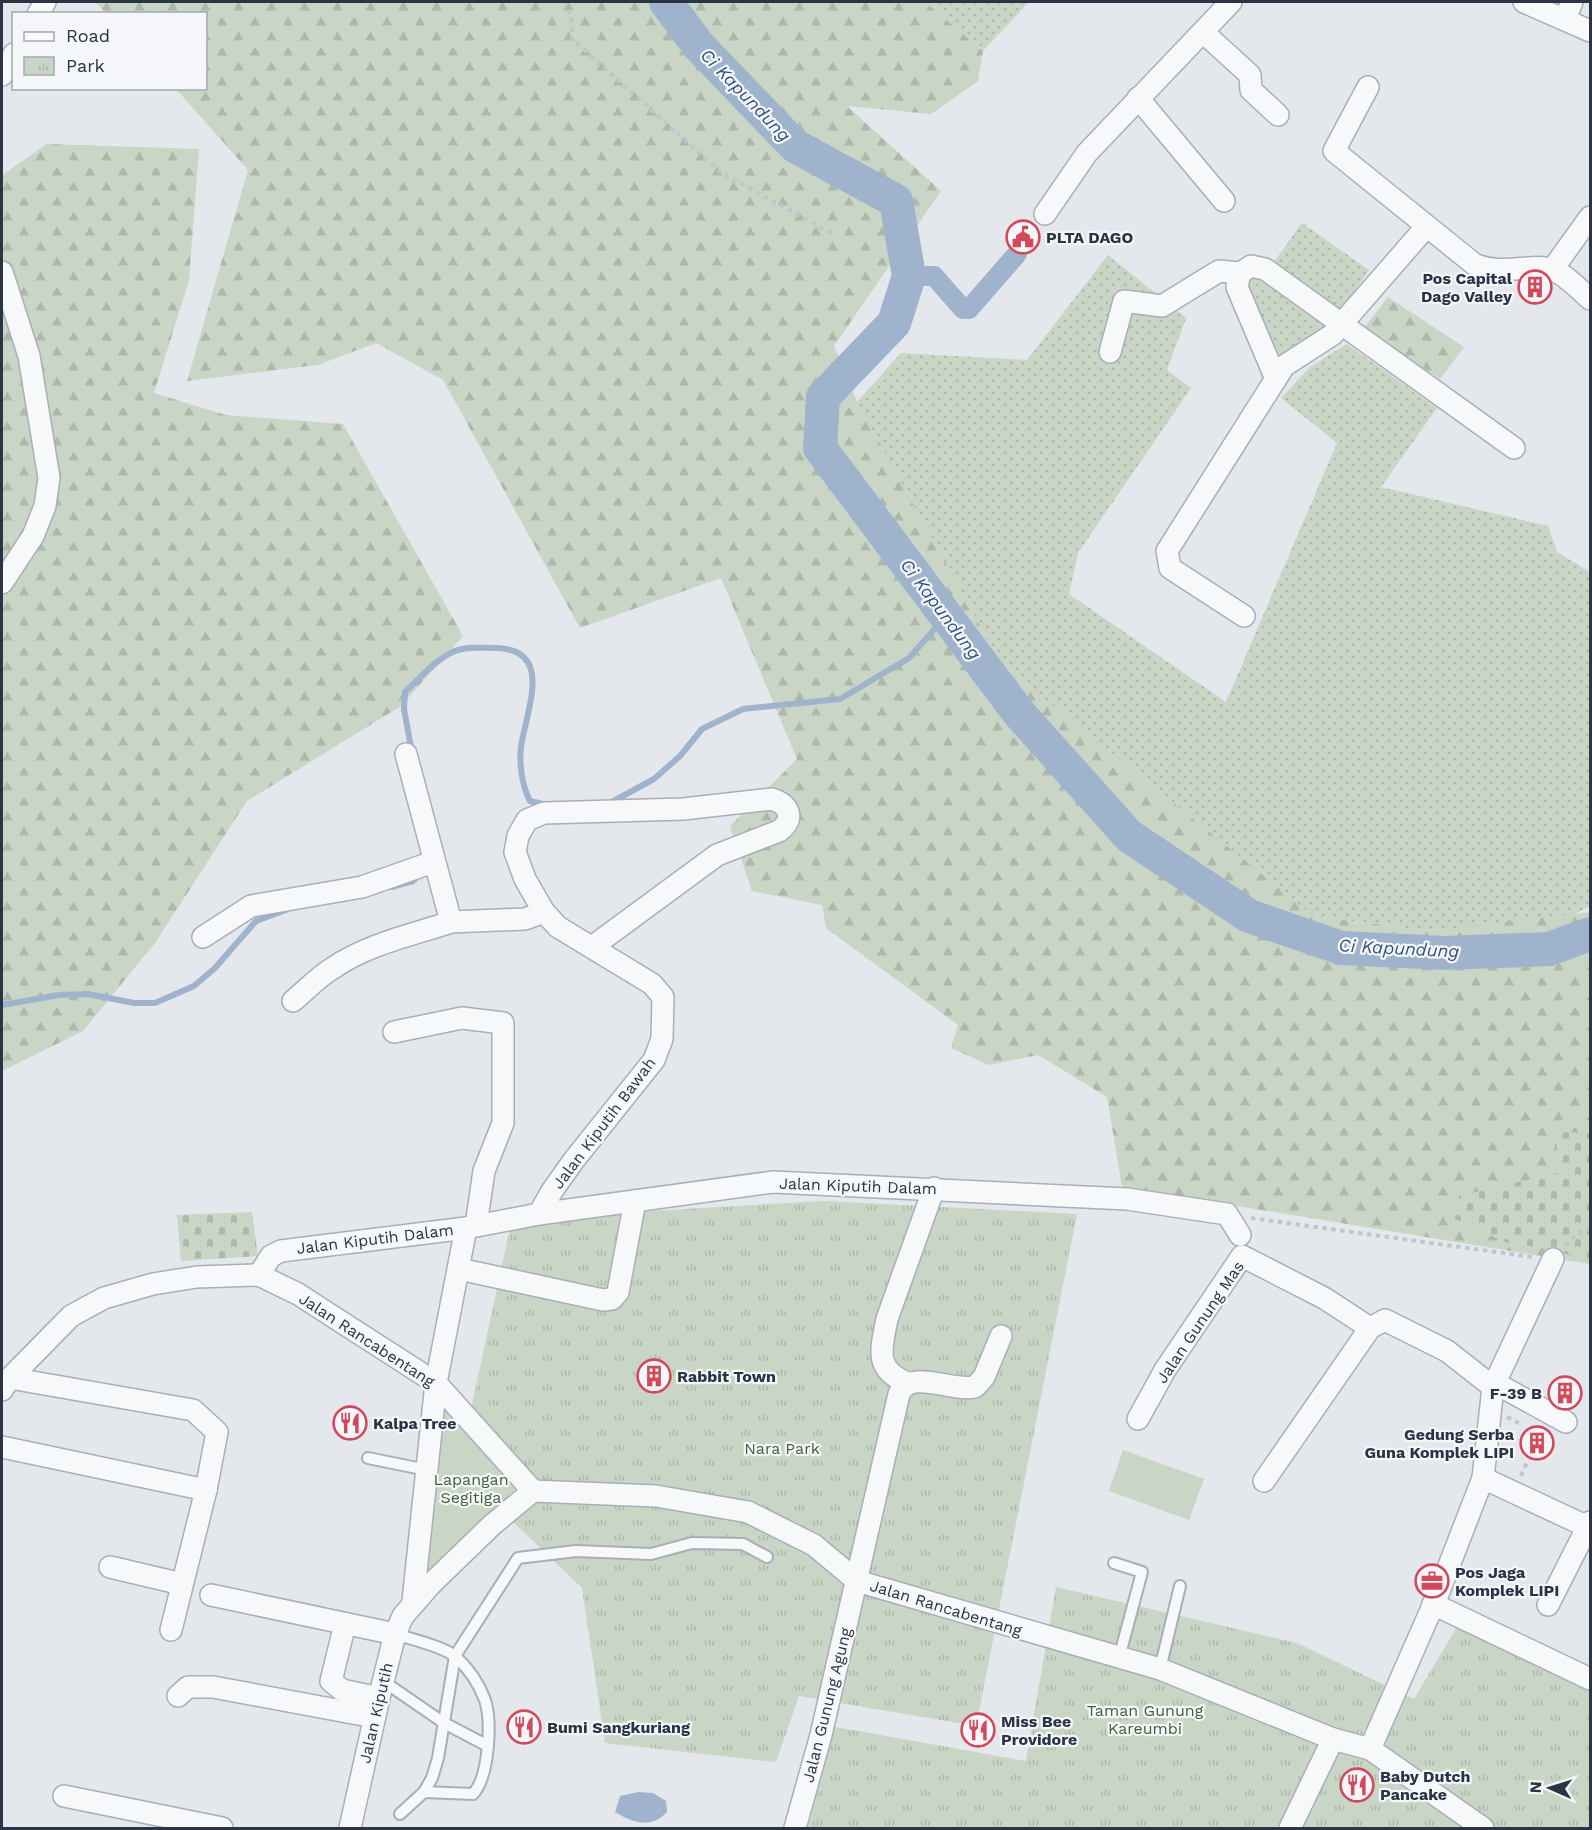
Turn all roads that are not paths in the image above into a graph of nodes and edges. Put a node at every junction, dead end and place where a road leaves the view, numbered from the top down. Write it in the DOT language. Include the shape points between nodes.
graph roads {
  1 [pos="1231,2"];
  2 [pos="1524,2"];
  3 [pos="1568,10"];
  4 [pos="1590,31"];
  5 [pos="1203,32"];
  6 [pos="12,58"];
  7 [pos="2,75"];
  8 [pos="1368,87"];
  9 [pos="1138,98"];
  10 [pos="1278,115"];
  11 [pos="1224,201"];
  12 [pos="1045,213"];
  13 [pos="1590,217"];
  14 [pos="1427,226"];
  15 [pos="1552,270"];
  16 [pos="2,272"];
  17 [pos="1240,273"];
  18 [pos="1590,299"];
  19 [pos="1343,324"];
  20 [pos="1110,352"];
  21 [pos="1276,379"];
  22 [pos="1514,448"];
  23 [pos="2,583"];
  24 [pos="1244,616"];
  25 [pos="406,754"];
  26 [pos="433,862"];
  27 [pos="543,912"];
  28 [pos="451,922"];
  29 [pos="203,937"];
  30 [pos="592,947"];
  31 [pos="293,1001"];
  32 [pos="394,1032"];
  33 [pos="934,1188"];
  34 [pos="635,1201"];
  35 [pos="539,1214"];
  36 [pos="471,1226"];
  37 [pos="1240,1235"];
  38 [pos="1552,1260"];
  39 [pos="459,1269"];
  40 [pos="259,1275"];
  41 [pos="1370,1328"];
  42 [pos="1001,1336"];
  43 [pos="436,1383"];
  44 [pos="907,1383"];
  45 [pos="6,1384"];
  46 [pos="1494,1385"];
  47 [pos="1138,1419"];
  48 [pos="1566,1422"];
  49 [pos="2,1447"];
  50 [pos="368,1458"];
  51 [pos="427,1470"];
  52 [pos="1482,1478"];
  53 [pos="1264,1481"];
  54 [pos="206,1490"];
  55 [pos="533,1491"];
  56 [pos="1590,1526"];
  57 [pos="768,1557"];
  58 [pos="1114,1563"];
  59 [pos="110,1567"];
  60 [pos="857,1581"];
  61 [pos="182,1584"];
  62 [pos="1180,1586"];
  63 [pos="211,1595"];
  64 [pos="413,1601"];
  65 [pos="1433,1604"];
  66 [pos="1548,1605"];
  67 [pos="345,1624"];
  68 [pos="171,1630"];
  69 [pos="395,1634"];
  70 [pos="455,1656"];
  71 [pos="1119,1658"];
  72 [pos="1160,1669"];
  73 [pos="1590,1679"];
  74 [pos="178,1696"];
  75 [pos="379,1699"];
  76 [pos="444,1723"];
  77 [pos="1333,1739"];
  78 [pos="488,1746"];
  79 [pos="1370,1749"];
  80 [pos="424,1792"];
  81 [pos="64,1796"];
  82 [pos="400,1814"];
  83 [pos="222,1828"];
  84 [pos="350,1828"];
  85 [pos="795,1828"];
  86 [pos="1290,1828"];
  87 [pos="1483,1828"];
  1 -- 5 [label="street"];
  2 -- 3 [label="street"];
  3 -- 4 [label="street"];
  5 -- 9 [label="street"];
  5 -- 10 [label="street" via="1250,75 1251,90"];
  6 -- 7 [label="street"];
  8 -- 14 [label="street" via="1334,152"];
  9 -- 11 [label="street"];
  9 -- 12 [label="street" via="1087,153"];
  13 -- 15 [label="street"];
  14 -- 15 [label="street" via="1481,267 1497,271"];
  14 -- 19 [label="street"];
  15 -- 18 [label="street"];
  16 -- 23 [label="street" via="29,356 50,478 45,506 33,536"];
  17 -- 19 [label="street" via="1251,266 1265,269"];
  17 -- 20 [label="street" via="1219,271 1162,306 1124,301"];
  17 -- 21 [label="street" via="1237,287"];
  19 -- 21 [label="street" via="1284,366"];
  19 -- 22 [label="street"];
  21 -- 24 [label="street" via="1167,551 1170,568"];
  25 -- 26 [label="street"];
  26 -- 28 [label="street"];
  26 -- 29 [label="street" via="362,887 251,906"];
  27 -- 28 [label="street" via="525,919"];
  27 -- 30 [label="street, Jalan Kiputih Bawah" via="558,927"];
  27 -- 30 [label="street" via="514,852 527,820 544,813 683,809 772,800 788,809 787,825 779,831 717,855"];
  28 -- 31 [label="street" via="351,957 331,968"];
  30 -- 35 [label="street, Jalan Kiputih Bawah" via="652,984 663,997 662,1039 654,1060 568,1167"];
  32 -- 36 [label="street" via="462,1018 503,1023 502,1123 484,1171"];
  33 -- 34 [label="street, Jalan Kiputih Dalam" via="773,1182"];
  33 -- 37 [label="street, Jalan Kiputih Dalam" via="1127,1199 1227,1214"];
  33 -- 44 [label="street" via="884,1335 885,1370"];
  34 -- 35 [label="street, Jalan Kiputih Dalam"];
  34 -- 39 [label="street" via="618,1292 612,1299"];
  35 -- 36 [label="street, Jalan Kiputih Dalam"];
  36 -- 39 [label="street, Jalan Kiputih Dalam"];
  36 -- 40 [label="street, Jalan Kiputih Dalam" via="281,1251 271,1256"];
  38 -- 46 [label="street"];
  39 -- 43 [label="street, Jalan Kiputih Dalam"];
  40 -- 43 [label="street, Jalan Rancabentang" via="298,1294"];
  40 -- 45 [label="street, Jalan Rancabentang" via="197,1277 104,1298 71,1316"];
  41 -- 46 [label="street" via="1385,1320 1447,1351"];
  41 -- 47 [label="street, Jalan Gunung Mas" via="1324,1298 1242,1256 1165,1370"];
  41 -- 53 [label="street"];
  42 -- 44 [label="street" via="984,1377 975,1387"];
  43 -- 51 [label="street, Jalan Kiputih"];
  43 -- 55 [label="street, Jalan Rancabentang"];
  44 -- 60 [label="street, Jalan Gunung Agung" via="898,1394"];
  45 -- 54 [label="street" via="193,1410 217,1432"];
  46 -- 48 [label="street"];
  46 -- 52 [label="street"];
  49 -- 54 [label="street"];
  50 -- 51 [label="lane"];
  51 -- 64 [label="street, Jalan Kiputih"];
  52 -- 56 [label="street"];
  52 -- 65 [label="street"];
  54 -- 61 [label="street"];
  55 -- 60 [label="street, Jalan Rancabentang" via="656,1496 748,1512 814,1545"];
  55 -- 64 [label="street, Jalan Kiputih"];
  56 -- 66 [label="street"];
  57 -- 70 [label="lane" via="743,1544 692,1543 651,1554 576,1551 518,1558"];
  58 -- 71 [label="lane" via="1142,1572"];
  59 -- 61 [label="street"];
  60 -- 71 [label="street, Jalan Rancabentang"];
  60 -- 85 [label="street, Jalan Gunung Agung"];
  61 -- 68 [label="street"];
  62 -- 72 [label="lane"];
  63 -- 67 [label="street"];
  64 -- 69 [label="street, Jalan Kiputih"];
  65 -- 73 [label="street"];
  65 -- 79 [label="street"];
  67 -- 69 [label="street"];
  67 -- 75 [label="street" via="332,1681 342,1690"];
  69 -- 70 [label="lane"];
  69 -- 75 [label="street, Jalan Kiputih"];
  70 -- 76 [label="lane"];
  70 -- 78 [label="lane" via="475,1679 485,1701"];
  71 -- 72 [label="street, Jalan Rancabentang"];
  72 -- 77 [label="street, Jalan Rancabentang"];
  74 -- 75 [label="street" via="188,1687 213,1687"];
  75 -- 76 [label="lane"];
  75 -- 84 [label="street, Jalan Kiputih"];
  76 -- 78 [label="lane"];
  76 -- 80 [label="lane" via="438,1758"];
  77 -- 79 [label="street, Jalan Rancabentang"];
  77 -- 86 [label="street"];
  78 -- 80 [label="lane" via="480,1786 473,1794"];
  79 -- 87 [label="street, Jalan Rancabentang"];
  80 -- 82 [label="lane"];
  81 -- 83 [label="street"];
}
